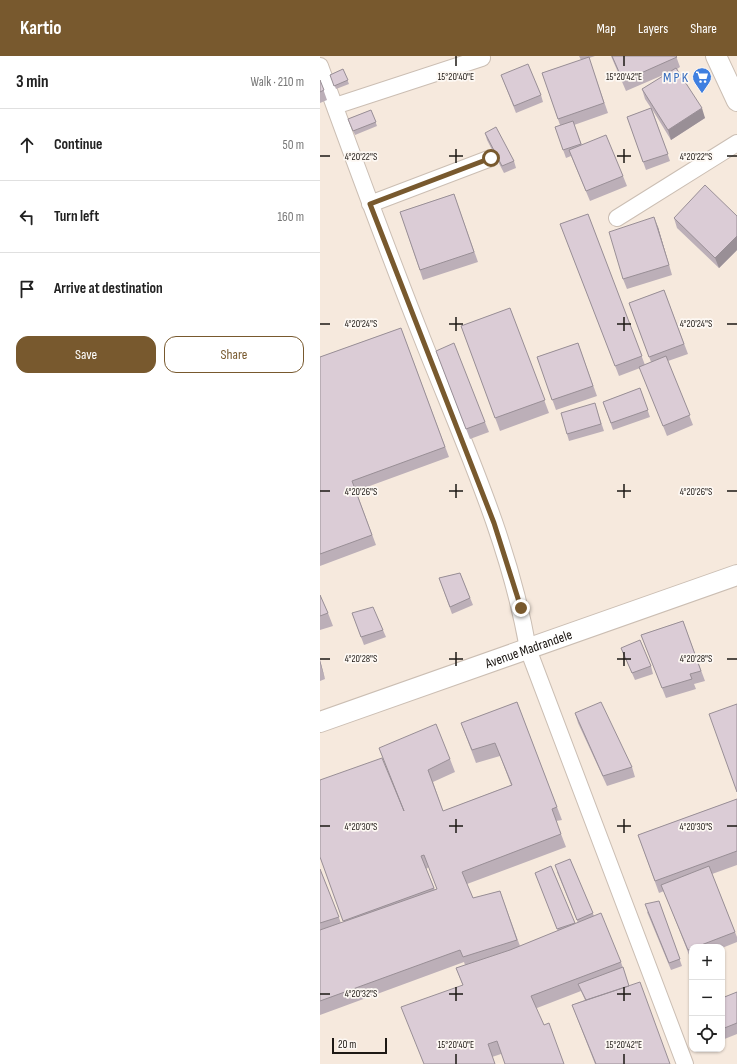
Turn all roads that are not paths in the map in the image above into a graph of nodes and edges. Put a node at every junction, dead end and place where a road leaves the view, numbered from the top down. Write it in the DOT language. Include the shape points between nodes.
graph roads {
  1 [pos="716,56"];
  2 [pos="482,58"];
  3 [pos="320,66"];
  4 [pos="737,101"];
  5 [pos="335,106"];
  6 [pos="737,143"];
  7 [pos="491,158"];
  8 [pos="370,204"];
  9 [pos="617,218"];
  10 [pos="737,575"];
  11 [pos="528,649"];
  12 [pos="320,722"];
  13 [pos="685,1064"];
  1 -- 4 [label="street"];
  2 -- 5 [label="street"];
  3 -- 5 [label="street"];
  5 -- 8 [label="street"];
  6 -- 9 [label="street"];
  7 -- 8 [label="street"];
  8 -- 11 [label="street" via="494,523 514,580"];
  10 -- 11 [label="street, Avenue Madrandele"];
  11 -- 12 [label="street, Avenue Madrandele"];
  11 -- 13 [label="street"];
}
